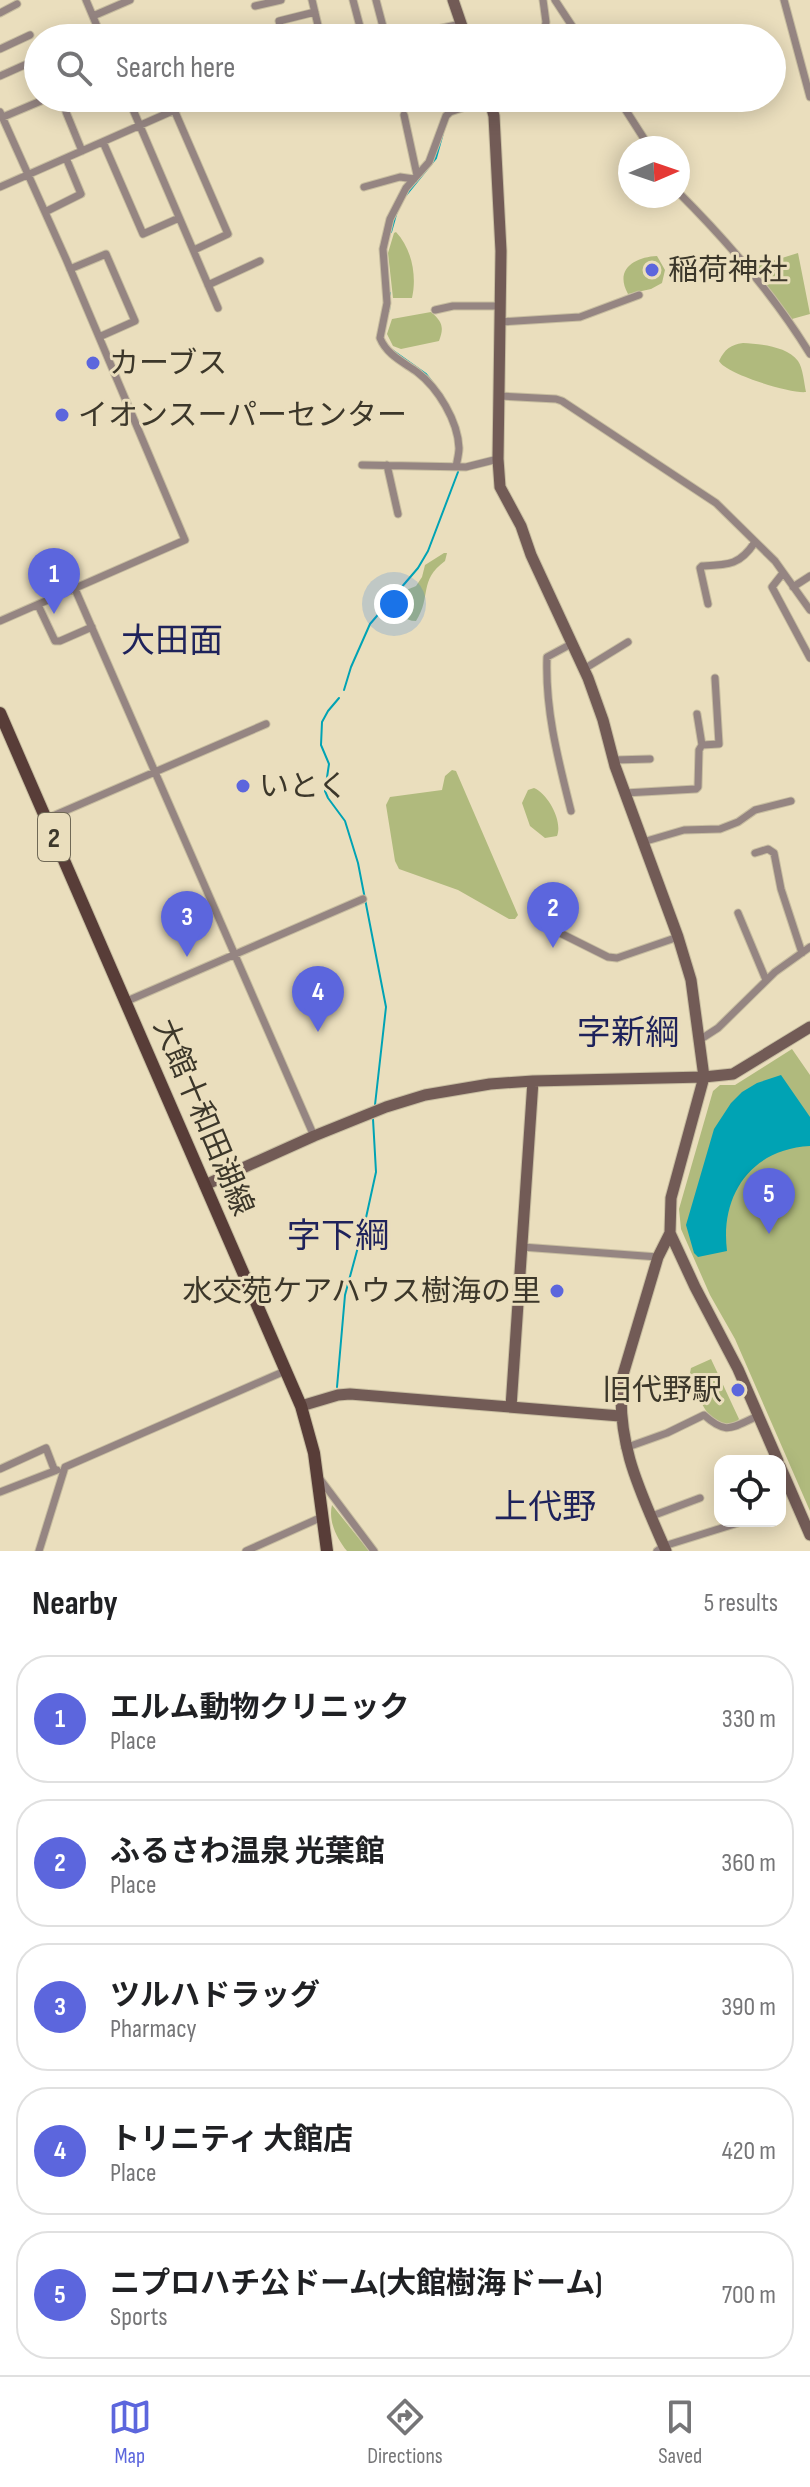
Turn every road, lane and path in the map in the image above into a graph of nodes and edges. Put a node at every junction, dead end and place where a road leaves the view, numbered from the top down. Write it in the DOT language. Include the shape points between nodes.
graph roads {
  1 [pos="86,0"];
  2 [pos="130,0"];
  3 [pos="281,0"];
  4 [pos="312,0"];
  5 [pos="353,0"];
  6 [pos="376,0"];
  7 [pos="453,0"];
  8 [pos="543,0"];
  9 [pos="555,0"];
  10 [pos="784,0"];
  11 [pos="17,4"];
  12 [pos="255,6"];
  13 [pos="315,12"];
  14 [pos="0,13"];
  15 [pos="93,16"];
  16 [pos="96,24"];
  17 [pos="280,24"];
  18 [pos="318,24"];
  19 [pos="359,24"];
  20 [pos="382,24"];
  21 [pos="461,24"];
  22 [pos="546,24"];
  23 [pos="571,24"];
  24 [pos="24,38"];
  25 [pos="0,49"];
  26 [pos="24,65"];
  27 [pos="0,76"];
  28 [pos="810,97"];
  29 [pos="24,106"];
  30 [pos="66,112"];
  31 [pos="134,112"];
  32 [pos="172,112"];
  33 [pos="175,112"];
  34 [pos="450,112"];
  35 [pos="493,112"];
  36 [pos="627,112"];
  37 [pos="1,114"];
  38 [pos="404,115"];
  39 [pos="139,125"];
  40 [pos="9,132"];
  41 [pos="0,136"];
  42 [pos="642,136"];
  43 [pos="103,142"];
  44 [pos="82,151"];
  45 [pos="66,158"];
  46 [pos="28,174"];
  47 [pos="415,177"];
  48 [pos="0,187"];
  49 [pos="364,187"];
  50 [pos="690,204"];
  51 [pos="45,212"];
  52 [pos="179,218"];
  53 [pos="194,250"];
  54 [pos="260,261"];
  55 [pos="70,269"];
  56 [pos="208,285"];
  57 [pos="639,295"];
  58 [pos="500,306"];
  59 [pos="218,308"];
  60 [pos="435,310"];
  61 [pos="500,322"];
  62 [pos="99,337"];
  63 [pos="810,354"];
  64 [pos="499,396"];
  65 [pos="498,459"];
  66 [pos="362,465"];
  67 [pos="387,465"];
  68 [pos="456,467"];
  69 [pos="398,514"];
  70 [pos="755,542"];
  71 [pos="783,573"];
  72 [pos="810,576"];
  73 [pos="793,587"];
  74 [pos="75,589"];
  75 [pos="708,604"];
  76 [pos="38,605"];
  77 [pos="810,610"];
  78 [pos="0,621"];
  79 [pos="92,627"];
  80 [pos="628,642"];
  81 [pos="573,643"];
  82 [pos="810,658"];
  83 [pos="584,669"];
  84 [pos="715,678"];
  85 [pos="0,713"];
  86 [pos="697,714"];
  87 [pos="266,724"];
  88 [pos="702,745"];
  89 [pos="650,759"];
  90 [pos="614,760"];
  91 [pos="155,772"];
  92 [pos="625,793"];
  93 [pos="791,801"];
  94 [pos="571,811"];
  95 [pos="46,819"];
  96 [pos="643,842"];
  97 [pos="755,853"];
  98 [pos="363,899"];
  99 [pos="738,913"];
  100 [pos="544,925"];
  101 [pos="678,937"];
  102 [pos="810,947"];
  103 [pos="802,953"];
  104 [pos="234,955"];
  105 [pos="766,980"];
  106 [pos="127,1001"];
  107 [pos="810,1027"];
  108 [pos="701,1039"];
  109 [pos="704,1077"];
  110 [pos="533,1081"];
  111 [pos="314,1136"];
  112 [pos="205,1185"];
  113 [pos="670,1233"];
  114 [pos="522,1247"];
  115 [pos="658,1257"];
  116 [pos="285,1371"];
  117 [pos="301,1406"];
  118 [pos="511,1407"];
  119 [pos="620,1416"];
  120 [pos="758,1416"];
  121 [pos="625,1448"];
  122 [pos="775,1455"];
  123 [pos="0,1469"];
  124 [pos="59,1470"];
  125 [pos="317,1474"];
  126 [pos="786,1480"];
  127 [pos="0,1492"];
  128 [pos="700,1498"];
  129 [pos="652,1516"];
  130 [pos="322,1517"];
  131 [pos="726,1527"];
  132 [pos="810,1535"];
  133 [pos="662,1549"];
  134 [pos="39,1551"];
  135 [pos="246,1551"];
  136 [pos="327,1551"];
  137 [pos="374,1551"];
  1 -- 15 [label="street"];
  2 -- 15 [label="street"];
  3 -- 12 [label="street"];
  4 -- 13 [label="street"];
  5 -- 19 [label="street"];
  6 -- 20 [label="street"];
  7 -- 21 [label="street"];
  8 -- 22 [label="street"];
  9 -- 23 [label="street"];
  10 -- 28 [label="street"];
  11 -- 14 [label="street"];
  13 -- 17 [label="street"];
  13 -- 18 [label="street"];
  15 -- 16 [label="street"];
  24 -- 25 [label="street"];
  26 -- 27 [label="street"];
  29 -- 37 [label="street"];
  30 -- 44 [label="street"];
  31 -- 39 [label="street"];
  32 -- 39 [label="street"];
  33 -- 53 [label="street" via="228,234"];
  34 -- 47 [label="street" via="429,162"];
  35 -- 58 [label="street"];
  36 -- 42 [label="street"];
  37 -- 40 [label="street"];
  38 -- 47 [label="street"];
  39 -- 43 [label="street"];
  39 -- 52 [label="street"];
  40 -- 41 [label="street"];
  40 -- 46 [label="street"];
  43 -- 44 [label="street"];
  43 -- 52 [label="street" via="143,234"];
  44 -- 45 [label="street"];
  45 -- 46 [label="street"];
  45 -- 51 [label="street" via="81,194"];
  46 -- 48 [label="street"];
  46 -- 51 [label="street"];
  47 -- 49 [label="street"];
  47 -- 68 [label="street" via="397,203 383,249 387,303 380,338 442,401 457,438"];
  50 -- 63 [label="street" via="791,322"];
  51 -- 55 [label="street"];
  52 -- 53 [label="street"];
  53 -- 56 [label="street"];
  54 -- 56 [label="street"];
  55 -- 62 [label="street"];
  55 -- 62 [label="street" via="106,254 135,321"];
  56 -- 59 [label="street"];
  57 -- 61 [label="street" via="580,317"];
  58 -- 60 [label="street"];
  58 -- 61 [label="street"];
  61 -- 64 [label="street"];
  62 -- 74 [label="street" via="185,540"];
  64 -- 65 [label="street"];
  64 -- 70 [label="street" via="562,401 716,503"];
  65 -- 68 [label="street"];
  65 -- 81 [label="street" via="500,487"];
  66 -- 67 [label="street"];
  67 -- 68 [label="street"];
  67 -- 69 [label="street"];
  70 -- 71 [label="street"];
  70 -- 75 [label="street" via="740,560 700,568"];
  71 -- 73 [label="street"];
  71 -- 82 [label="street" via="772,587"];
  72 -- 73 [label="street"];
  73 -- 77 [label="street"];
  74 -- 76 [label="street"];
  74 -- 79 [label="street"];
  76 -- 78 [label="street"];
  76 -- 79 [label="street" via="55,641"];
  79 -- 91 [label="street"];
  80 -- 83 [label="street"];
  81 -- 83 [label="street"];
  81 -- 94 [label="street" via="547,657 546,686"];
  83 -- 90 [label="street"];
  84 -- 88 [label="street" via="719,744"];
  85 -- 95 [label="main road, 大館十和田湖線 / 2"];
  86 -- 88 [label="street"];
  87 -- 91 [label="street"];
  88 -- 92 [label="street" via="698,787"];
  89 -- 90 [label="street"];
  90 -- 92 [label="street"];
  91 -- 95 [label="street"];
  91 -- 104 [label="street"];
  92 -- 96 [label="street"];
  93 -- 96 [label="street" via="755,810 720,829 684,830"];
  95 -- 106 [label="main road, 大館十和田湖線 / 2"];
  96 -- 101 [label="street"];
  97 -- 103 [label="street" via="774,853"];
  98 -- 104 [label="street"];
  99 -- 105 [label="street"];
  100 -- 101 [label="street" via="617,958"];
  101 -- 108 [label="street"];
  102 -- 103 [label="street"];
  103 -- 105 [label="street"];
  104 -- 106 [label="street"];
  104 -- 111 [label="street"];
  105 -- 108 [label="street"];
  106 -- 112 [label="main road, 大館十和田湖線 / 2"];
  107 -- 109 [label="street" via="733,1074"];
  108 -- 109 [label="street"];
  109 -- 110 [label="street"];
  109 -- 113 [label="street" via="671,1198"];
  110 -- 111 [label="street" via="425,1095"];
  110 -- 114 [label="street"];
  111 -- 112 [label="street"];
  112 -- 116 [label="main road, 大館十和田湖線 / 2"];
  113 -- 115 [label="street"];
  113 -- 120 [label="street"];
  114 -- 115 [label="street"];
  114 -- 118 [label="street"];
  115 -- 119 [label="street" via="622,1378"];
  116 -- 117 [label="main road, 大館十和田湖線 / 2"];
  116 -- 124 [label="street"];
  117 -- 118 [label="street" via="350,1394"];
  117 -- 125 [label="main road, 大館十和田湖線 / 2"];
  118 -- 119 [label="street"];
  119 -- 121 [label="street"];
  120 -- 121 [label="street" via="718,1428 704,1415"];
  120 -- 122 [label="street"];
  121 -- 129 [label="street"];
  123 -- 124 [label="street" via="46,1448"];
  124 -- 127 [label="street"];
  124 -- 134 [label="street"];
  125 -- 130 [label="main road, 大館十和田湖線 / 2"];
  125 -- 137 [label="street"];
  126 -- 132 [label="street"];
  128 -- 129 [label="street"];
  129 -- 133 [label="street"];
  130 -- 135 [label="street"];
  130 -- 136 [label="main road, 大館十和田湖線 / 2"];
  131 -- 133 [label="street"];
}
